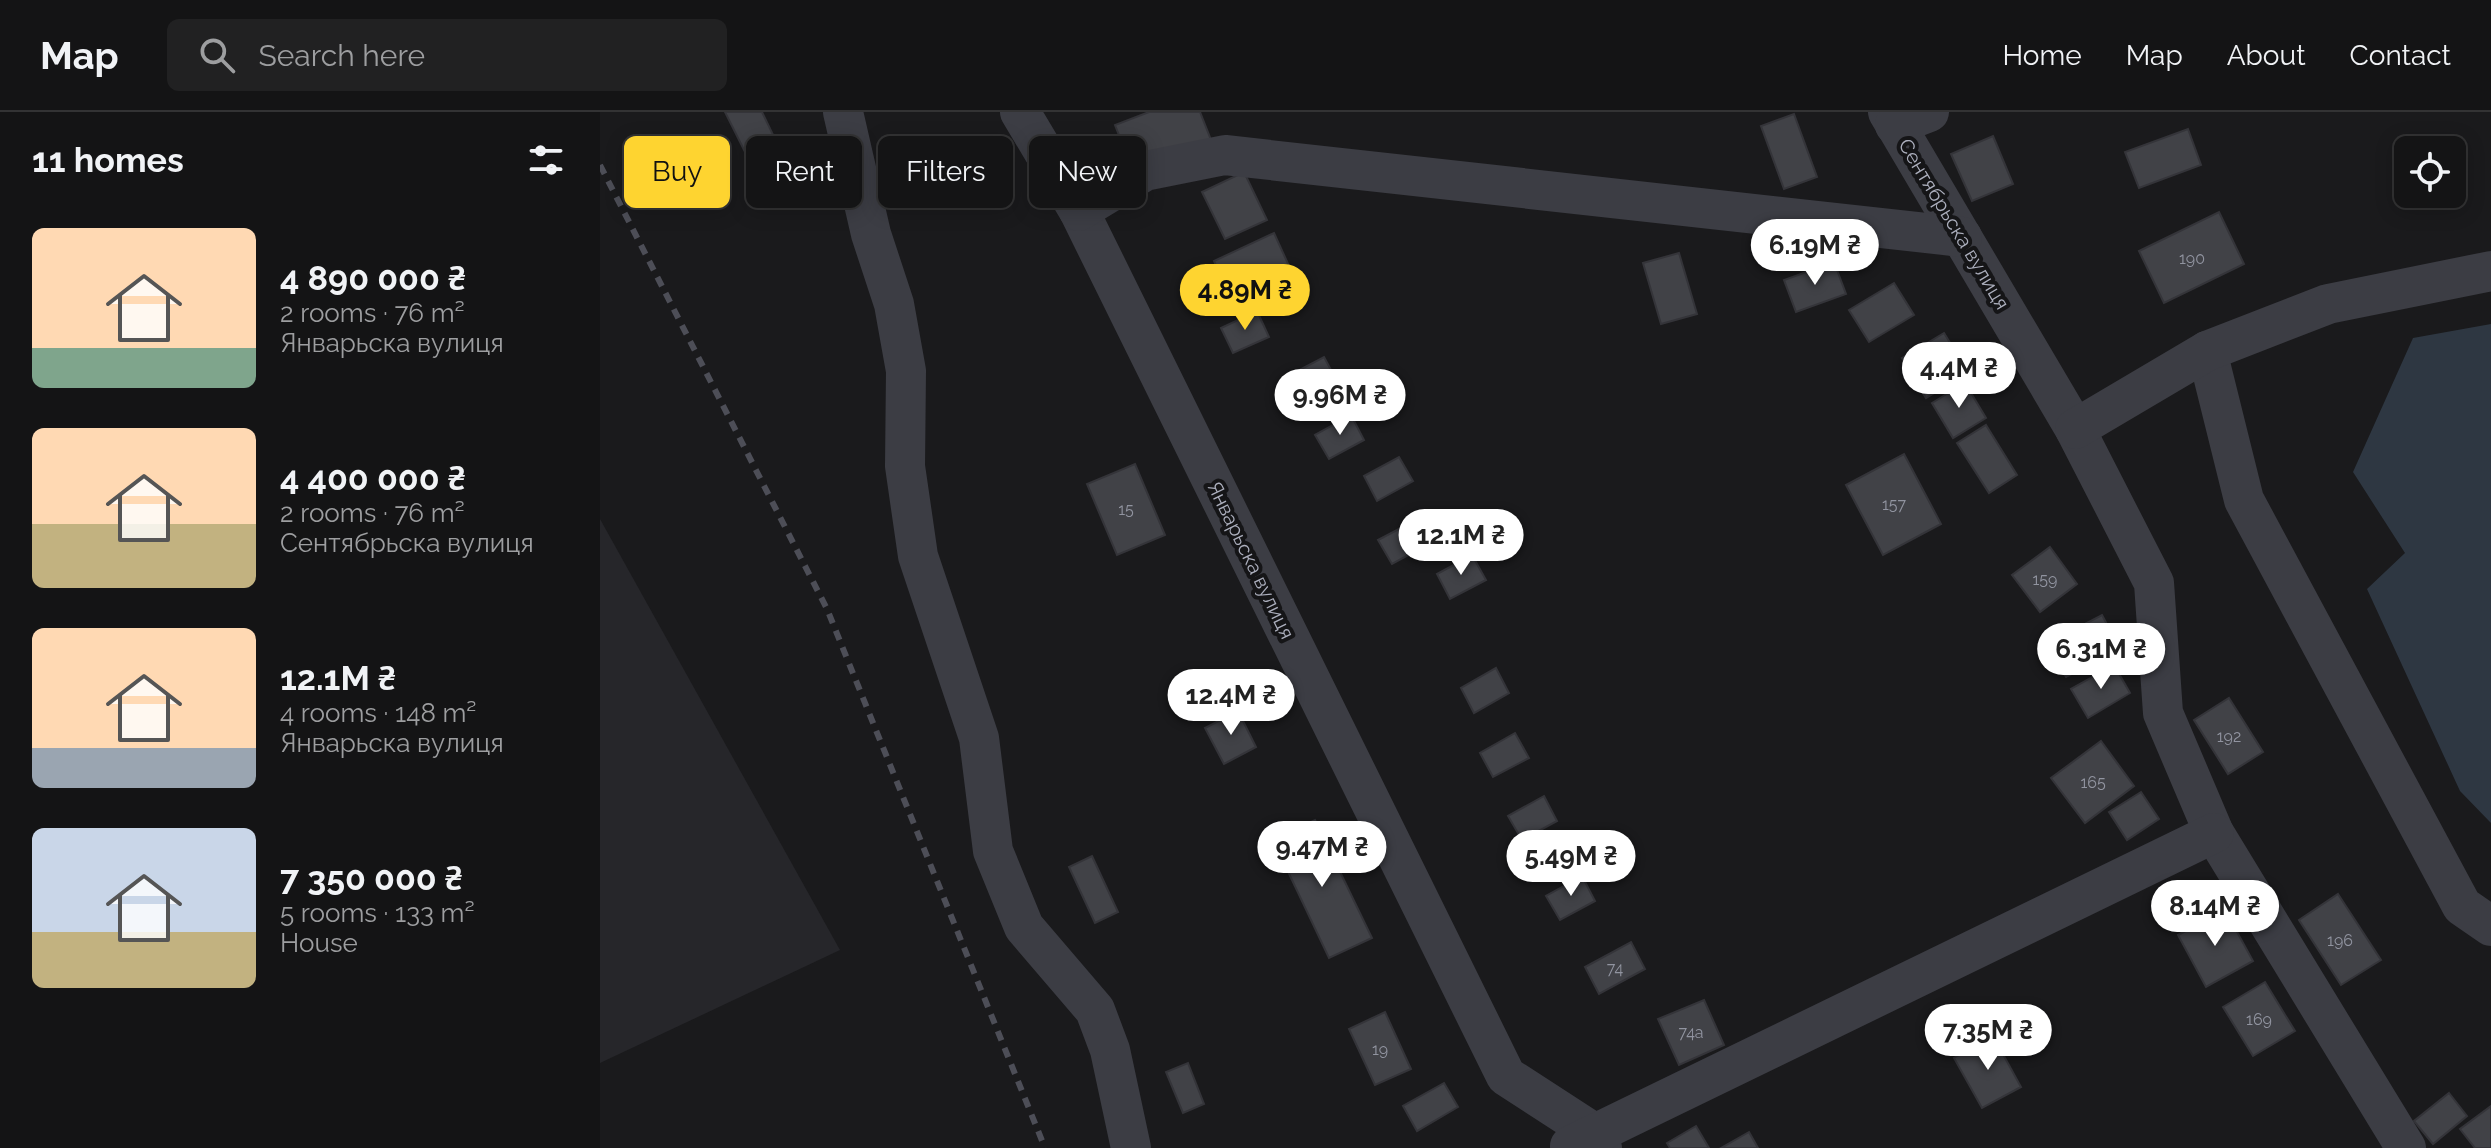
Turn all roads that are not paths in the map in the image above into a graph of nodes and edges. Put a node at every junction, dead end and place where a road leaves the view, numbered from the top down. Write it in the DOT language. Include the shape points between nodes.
graph roads {
  1 [pos="843,112"];
  2 [pos="1020,112"];
  3 [pos="1904,116"];
  4 [pos="1079,211"];
  5 [pos="1962,237"];
  6 [pos="2491,271"];
  7 [pos="2207,351"];
  8 [pos="2075,429"];
  9 [pos="2214,833"];
  10 [pos="2491,926"];
  11 [pos="1587,1143"];
  12 [pos="1131,1148"];
  13 [pos="2406,1148"];
  1 -- 12 [label="street" via="871,234 894,304 906,371 905,466 918,556 979,738 993,851 1024,927 1095,1010 1110,1050"];
  2 -- 4 [label="street, Январьска вулиця"];
  3 -- 5 [label="street, Сентябрьска вулиця"];
  4 -- 5 [label="street" via="1145,171 1225,155"];
  4 -- 11 [label="street, Январьска вулиця" via="1506,1076"];
  5 -- 8 [label="street, Сентябрьска вулиця"];
  6 -- 7 [label="street" via="2328,304"];
  7 -- 8 [label="street"];
  7 -- 10 [label="street" via="2244,500 2462,906"];
  8 -- 9 [label="street, Сентябрьска вулиця" via="2154,583 2163,713"];
  9 -- 11 [label="street"];
  9 -- 13 [label="street, Сентябрьска вулиця"];
}
